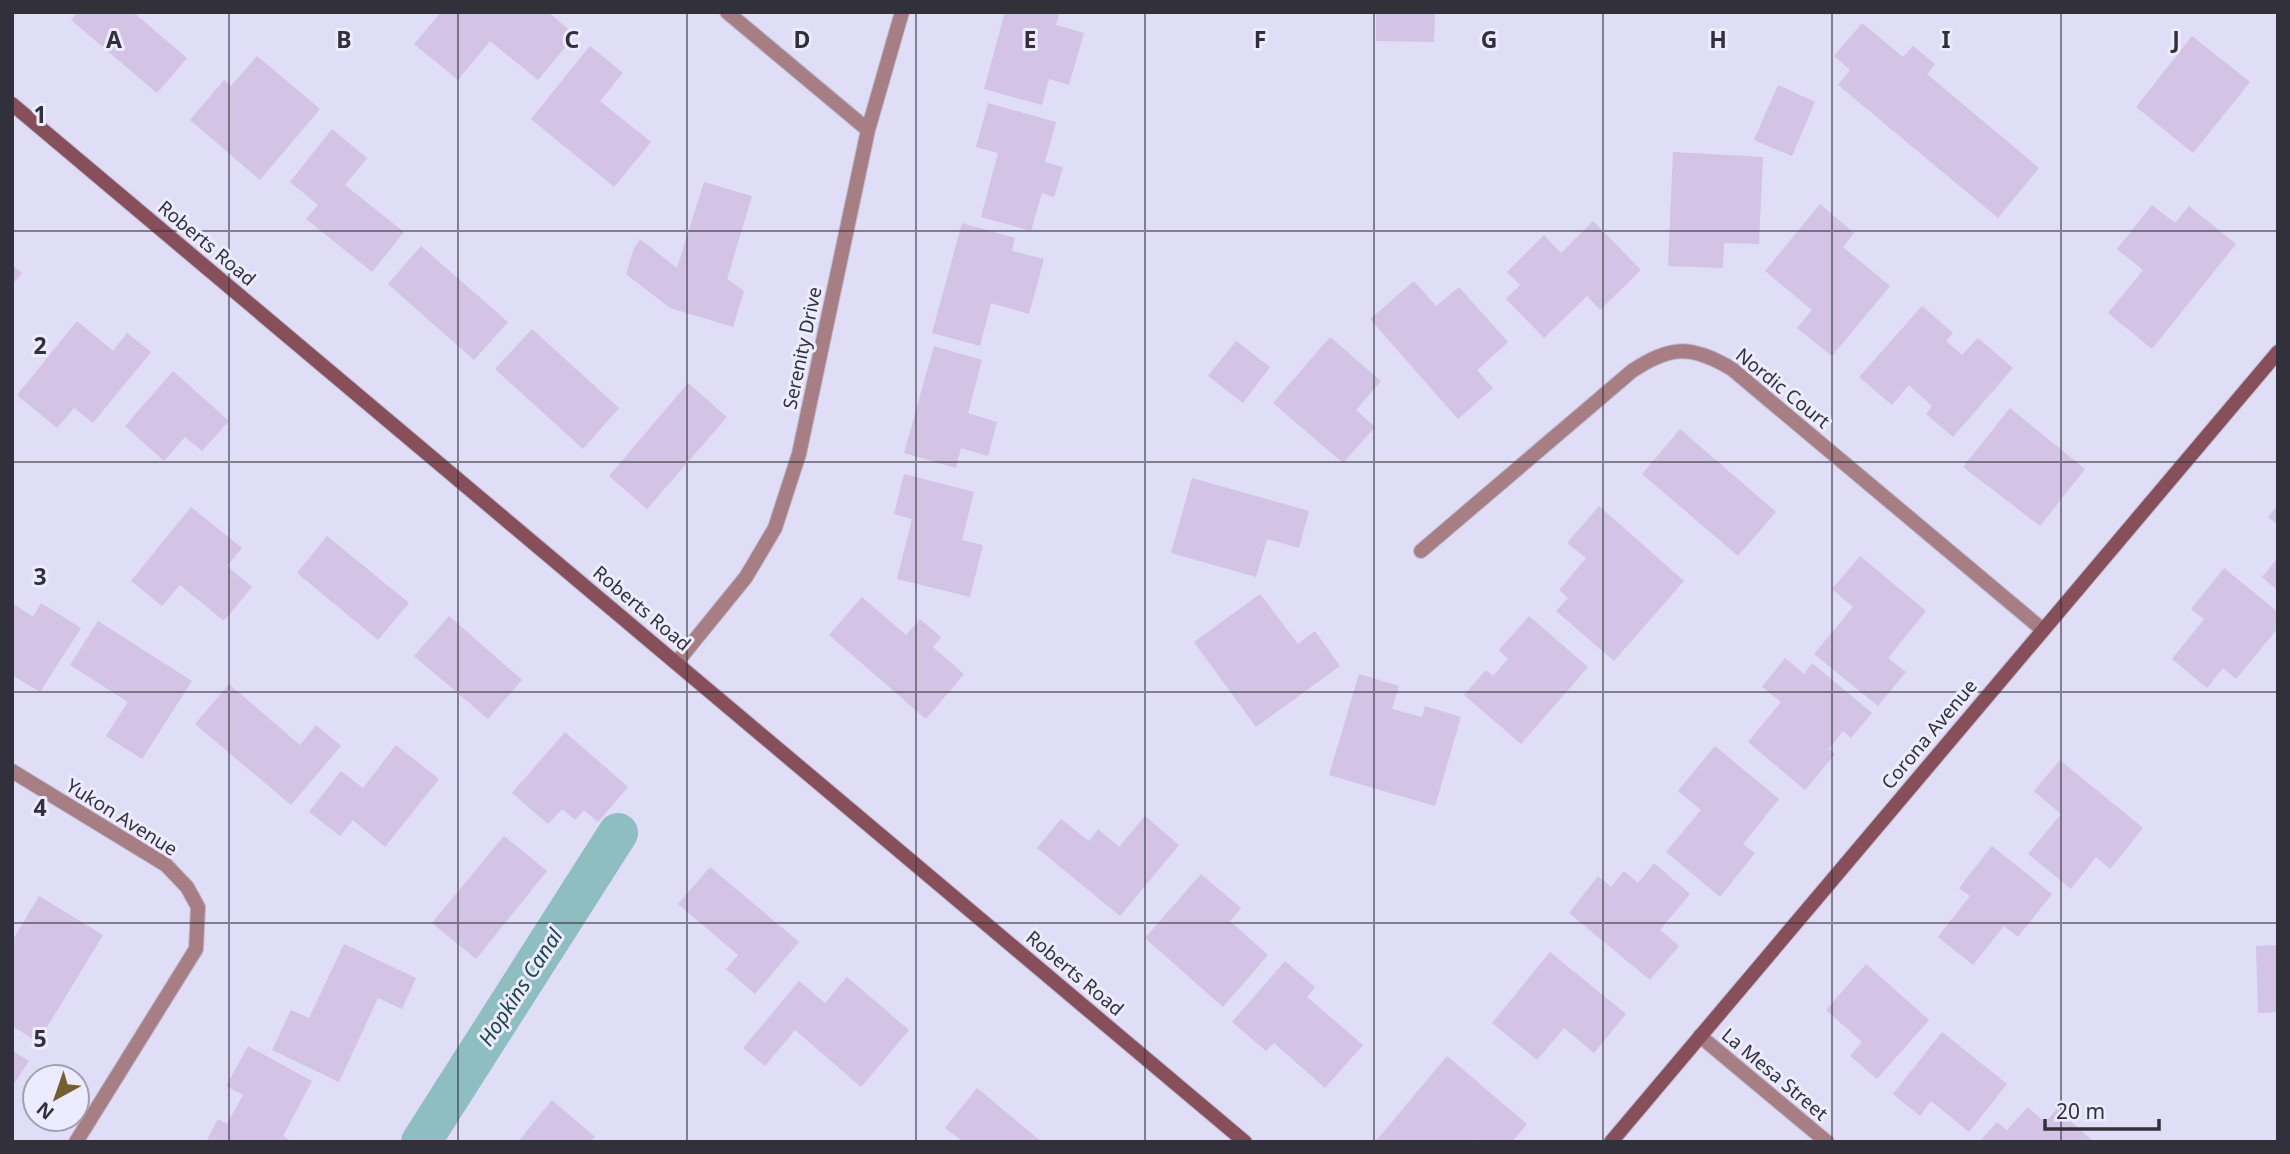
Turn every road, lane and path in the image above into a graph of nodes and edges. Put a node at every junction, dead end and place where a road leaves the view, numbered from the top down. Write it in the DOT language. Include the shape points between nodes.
graph roads {
  1 [pos="727,12"];
  2 [pos="902,12"];
  3 [pos="12,104"];
  4 [pos="868,130"];
  5 [pos="2278,352"];
  6 [pos="1421,551"];
  7 [pos="2043,630"];
  8 [pos="677,662"];
  9 [pos="12,771"];
  10 [pos="1700,1036"];
  11 [pos="76,1142"];
  12 [pos="1245,1142"];
  13 [pos="1611,1142"];
  14 [pos="1827,1142"];
  1 -- 4 [label="street"];
  2 -- 4 [label="street, Serenity Drive"];
  3 -- 8 [label="street, Roberts Road"];
  4 -- 8 [label="street, Serenity Drive" via="799,454 775,528 746,577"];
  5 -- 7 [label="street, Corona Avenue"];
  6 -- 7 [label="street, Nordic Court" via="1632,371 1655,356 1681,351 1709,355 1732,369"];
  7 -- 10 [label="street, Corona Avenue"];
  8 -- 12 [label="street, Roberts Road"];
  9 -- 11 [label="street, Yukon Avenue" via="166,865 198,907 196,950"];
  10 -- 13 [label="street, Corona Avenue"];
  10 -- 14 [label="street, La Mesa Street"];
}
